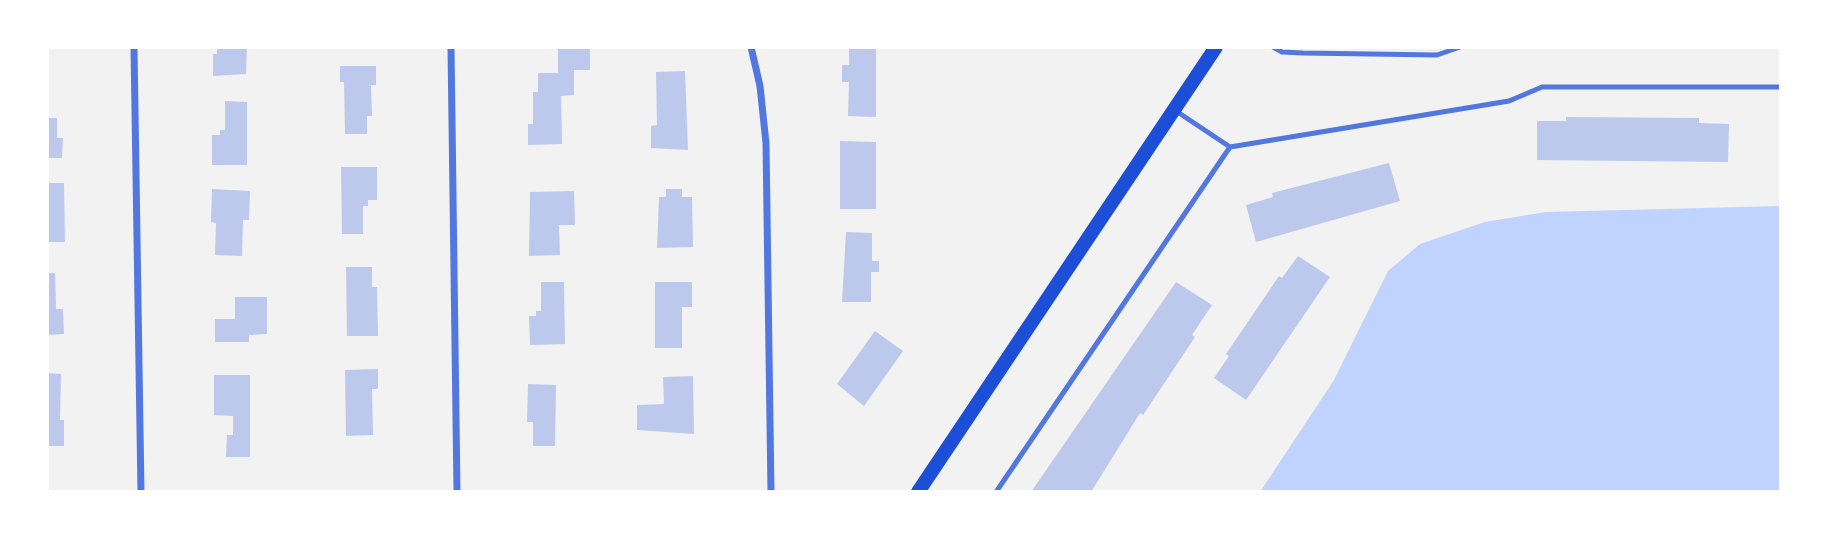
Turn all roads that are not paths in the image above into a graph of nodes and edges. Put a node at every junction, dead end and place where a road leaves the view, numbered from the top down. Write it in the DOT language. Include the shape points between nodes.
graph roads {
  1 [pos="134,47"];
  2 [pos="451,47"];
  3 [pos="751,47"];
  4 [pos="1216,47"];
  5 [pos="1273,47"];
  6 [pos="1460,47"];
  7 [pos="1345,50"];
  8 [pos="1781,87"];
  9 [pos="1174,110"];
  10 [pos="1230,147"];
  11 [pos="141,492"];
  12 [pos="457,492"];
  13 [pos="771,492"];
  14 [pos="918,492"];
  15 [pos="996,492"];
  1 -- 11 [label="street"];
  2 -- 12 [label="street"];
  3 -- 13 [label="street" via="766,143"];
  4 -- 9 [label="main road"];
  5 -- 7 [label="lane" via="1282,52"];
  6 -- 7 [label="lane" via="1437,55"];
  8 -- 10 [label="lane" via="1542,87 1508,101"];
  9 -- 10 [label="lane"];
  9 -- 14 [label="main road"];
  10 -- 15 [label="lane"];
}
